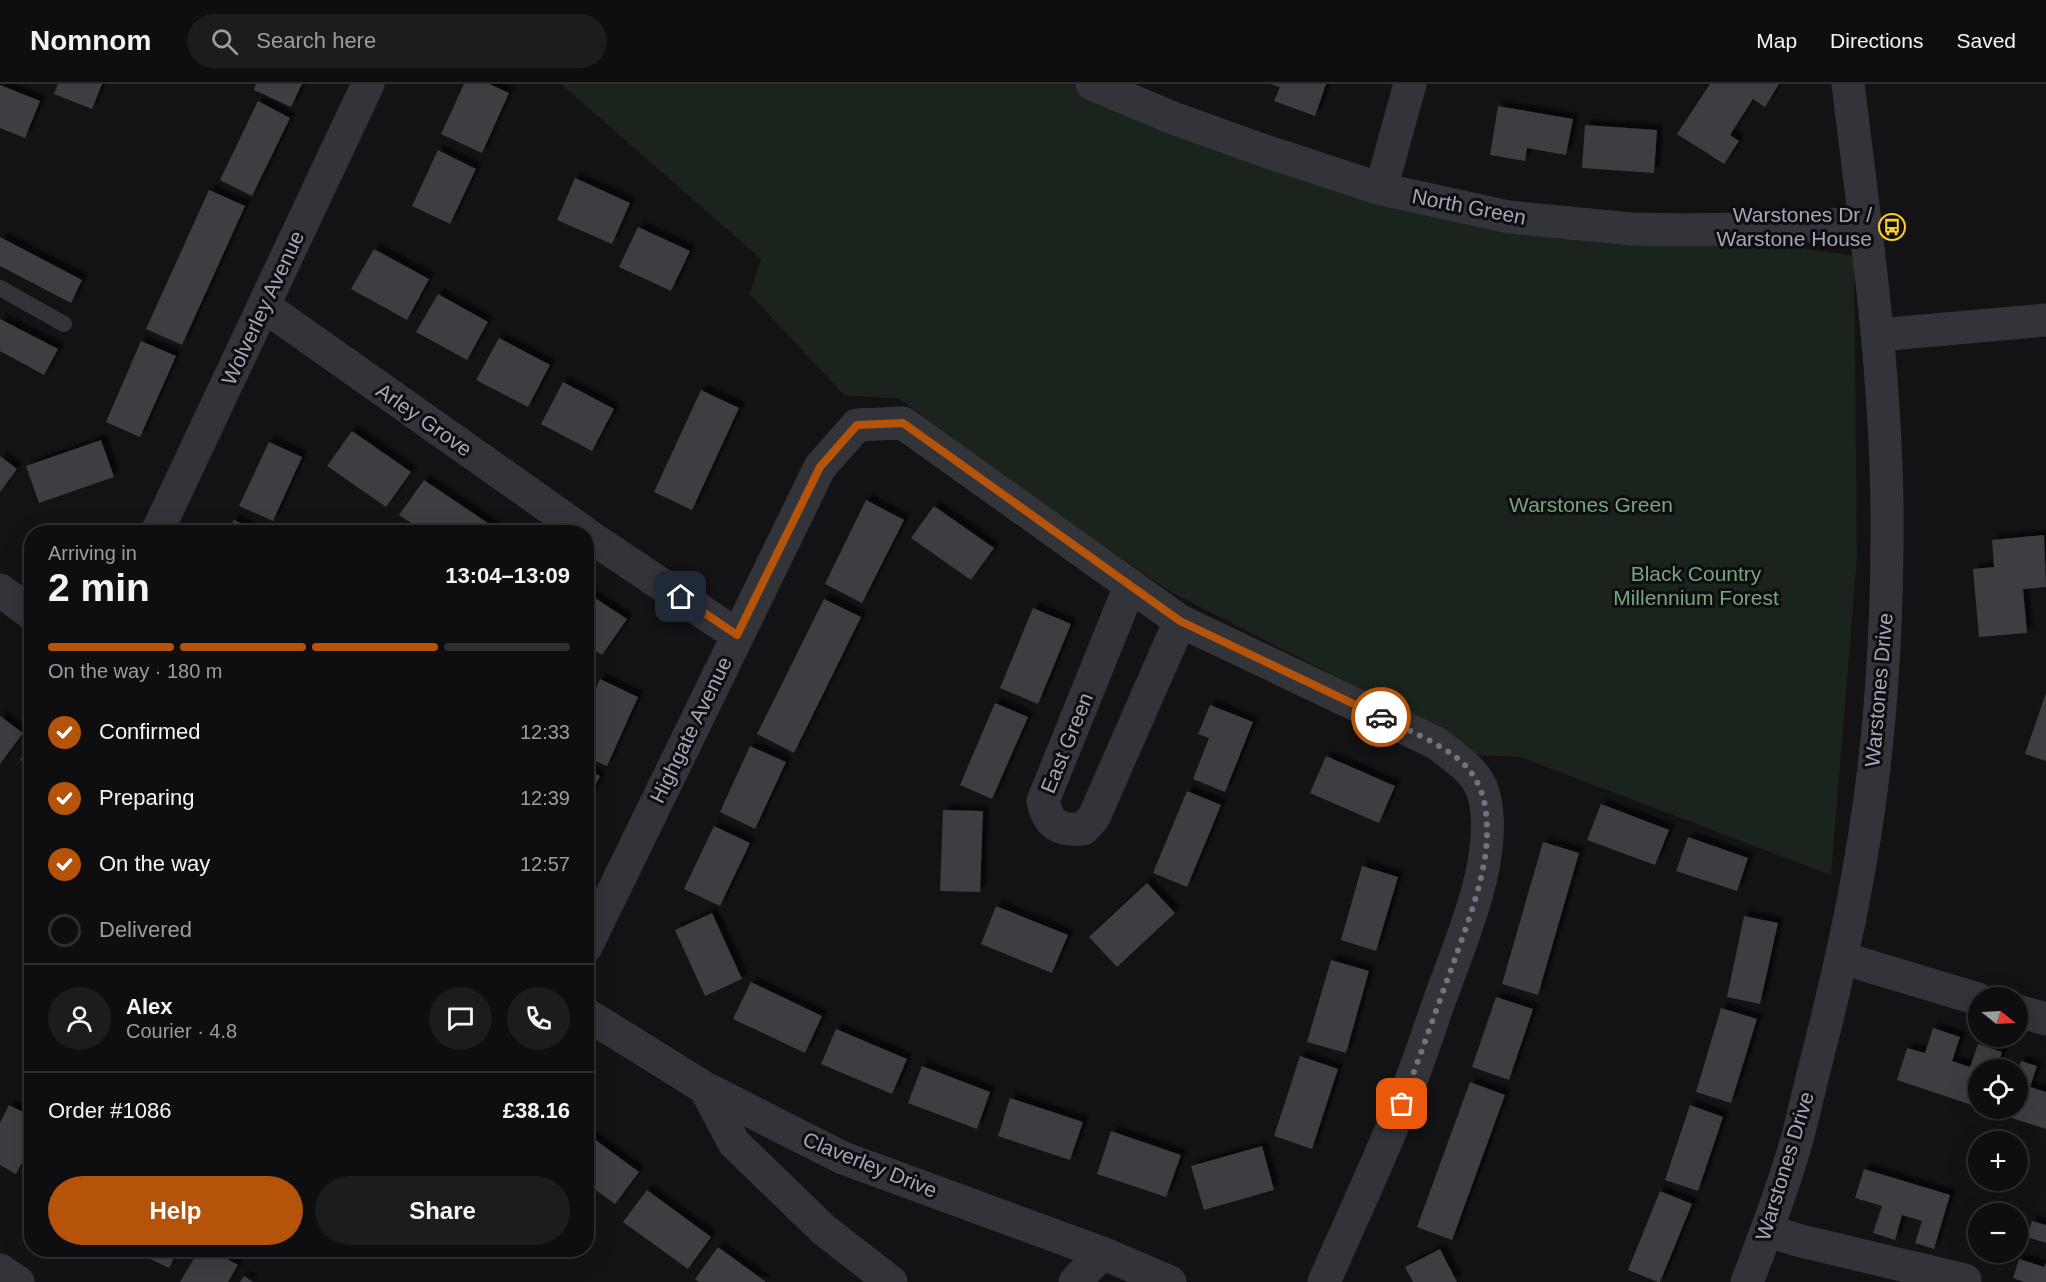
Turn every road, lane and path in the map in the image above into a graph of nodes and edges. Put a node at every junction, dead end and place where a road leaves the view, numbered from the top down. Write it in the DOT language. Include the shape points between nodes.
graph roads {
  1 [pos="368,84"];
  2 [pos="1092,84"];
  3 [pos="1410,84"];
  4 [pos="1848,84"];
  5 [pos="1381,189"];
  6 [pos="1865,223"];
  7 [pos="0,288"];
  8 [pos="264,306"];
  9 [pos="2046,320"];
  10 [pos="64,324"];
  11 [pos="1878,335"];
  12 [pos="160,525"];
  13 [pos="574,525"];
  14 [pos="594,539"];
  15 [pos="1130,586"];
  16 [pos="0,590"];
  17 [pos="24,608"];
  18 [pos="1180,621"];
  19 [pos="737,635"];
  20 [pos="594,930"];
  21 [pos="1842,958"];
  22 [pos="1968,996"];
  23 [pos="2028,1014"];
  24 [pos="594,1019"];
  25 [pos="2046,1019"];
  26 [pos="705,1088"];
  27 [pos="1767,1230"];
  28 [pos="1102,1253"];
  29 [pos="0,1270"];
  30 [pos="1965,1280"];
  31 [pos="18,1282"];
  32 [pos="891,1282"];
  33 [pos="1076,1282"];
  34 [pos="1170,1282"];
  35 [pos="1324,1282"];
  36 [pos="1747,1282"];
  1 -- 8 [label="street, Wolverley Avenue"];
  2 -- 5 [label="street, North Green" via="1225,137"];
  3 -- 5 [label="street"];
  4 -- 6 [label="street, Warstones Drive"];
  5 -- 6 [label="street, North Green" via="1509,217 1631,229"];
  6 -- 11 [label="street, Warstones Drive"];
  7 -- 10 [label="lane"];
  8 -- 12 [label="street, Wolverley Avenue"];
  8 -- 13 [label="street, Arley Grove"];
  9 -- 11 [label="street"];
  11 -- 21 [label="street, Warstones Drive" via="1887,502 1886,622 1879,722 1861,861"];
  14 -- 19 [label="street, Arley Grove"];
  15 -- 18 [label="street"];
  15 -- 18 [label="street, East Green" via="1043,801 1053,822 1067,830 1083,829 1094,817"];
  15 -- 19 [label="street, Highgate Avenue" via="903,423 857,425 820,467"];
  16 -- 17 [label="street"];
  18 -- 35 [label="street" via="1436,743 1469,768 1482,790 1487,838 1467,926 1402,1104"];
  19 -- 20 [label="street, Highgate Avenue"];
  21 -- 22 [label="street"];
  21 -- 27 [label="street, Warstones Drive" via="1796,1142"];
  23 -- 25 [label="street"];
  24 -- 26 [label="street, Claverley Drive"];
  26 -- 28 [label="street, Claverley Drive" via="843,1158"];
  26 -- 32 [label="street" via="734,1143 824,1230"];
  27 -- 30 [label="street"];
  27 -- 36 [label="street, Warstones Drive"];
  28 -- 33 [label="street"];
  28 -- 34 [label="street, Claverley Drive"];
  29 -- 31 [label="street"];
}
